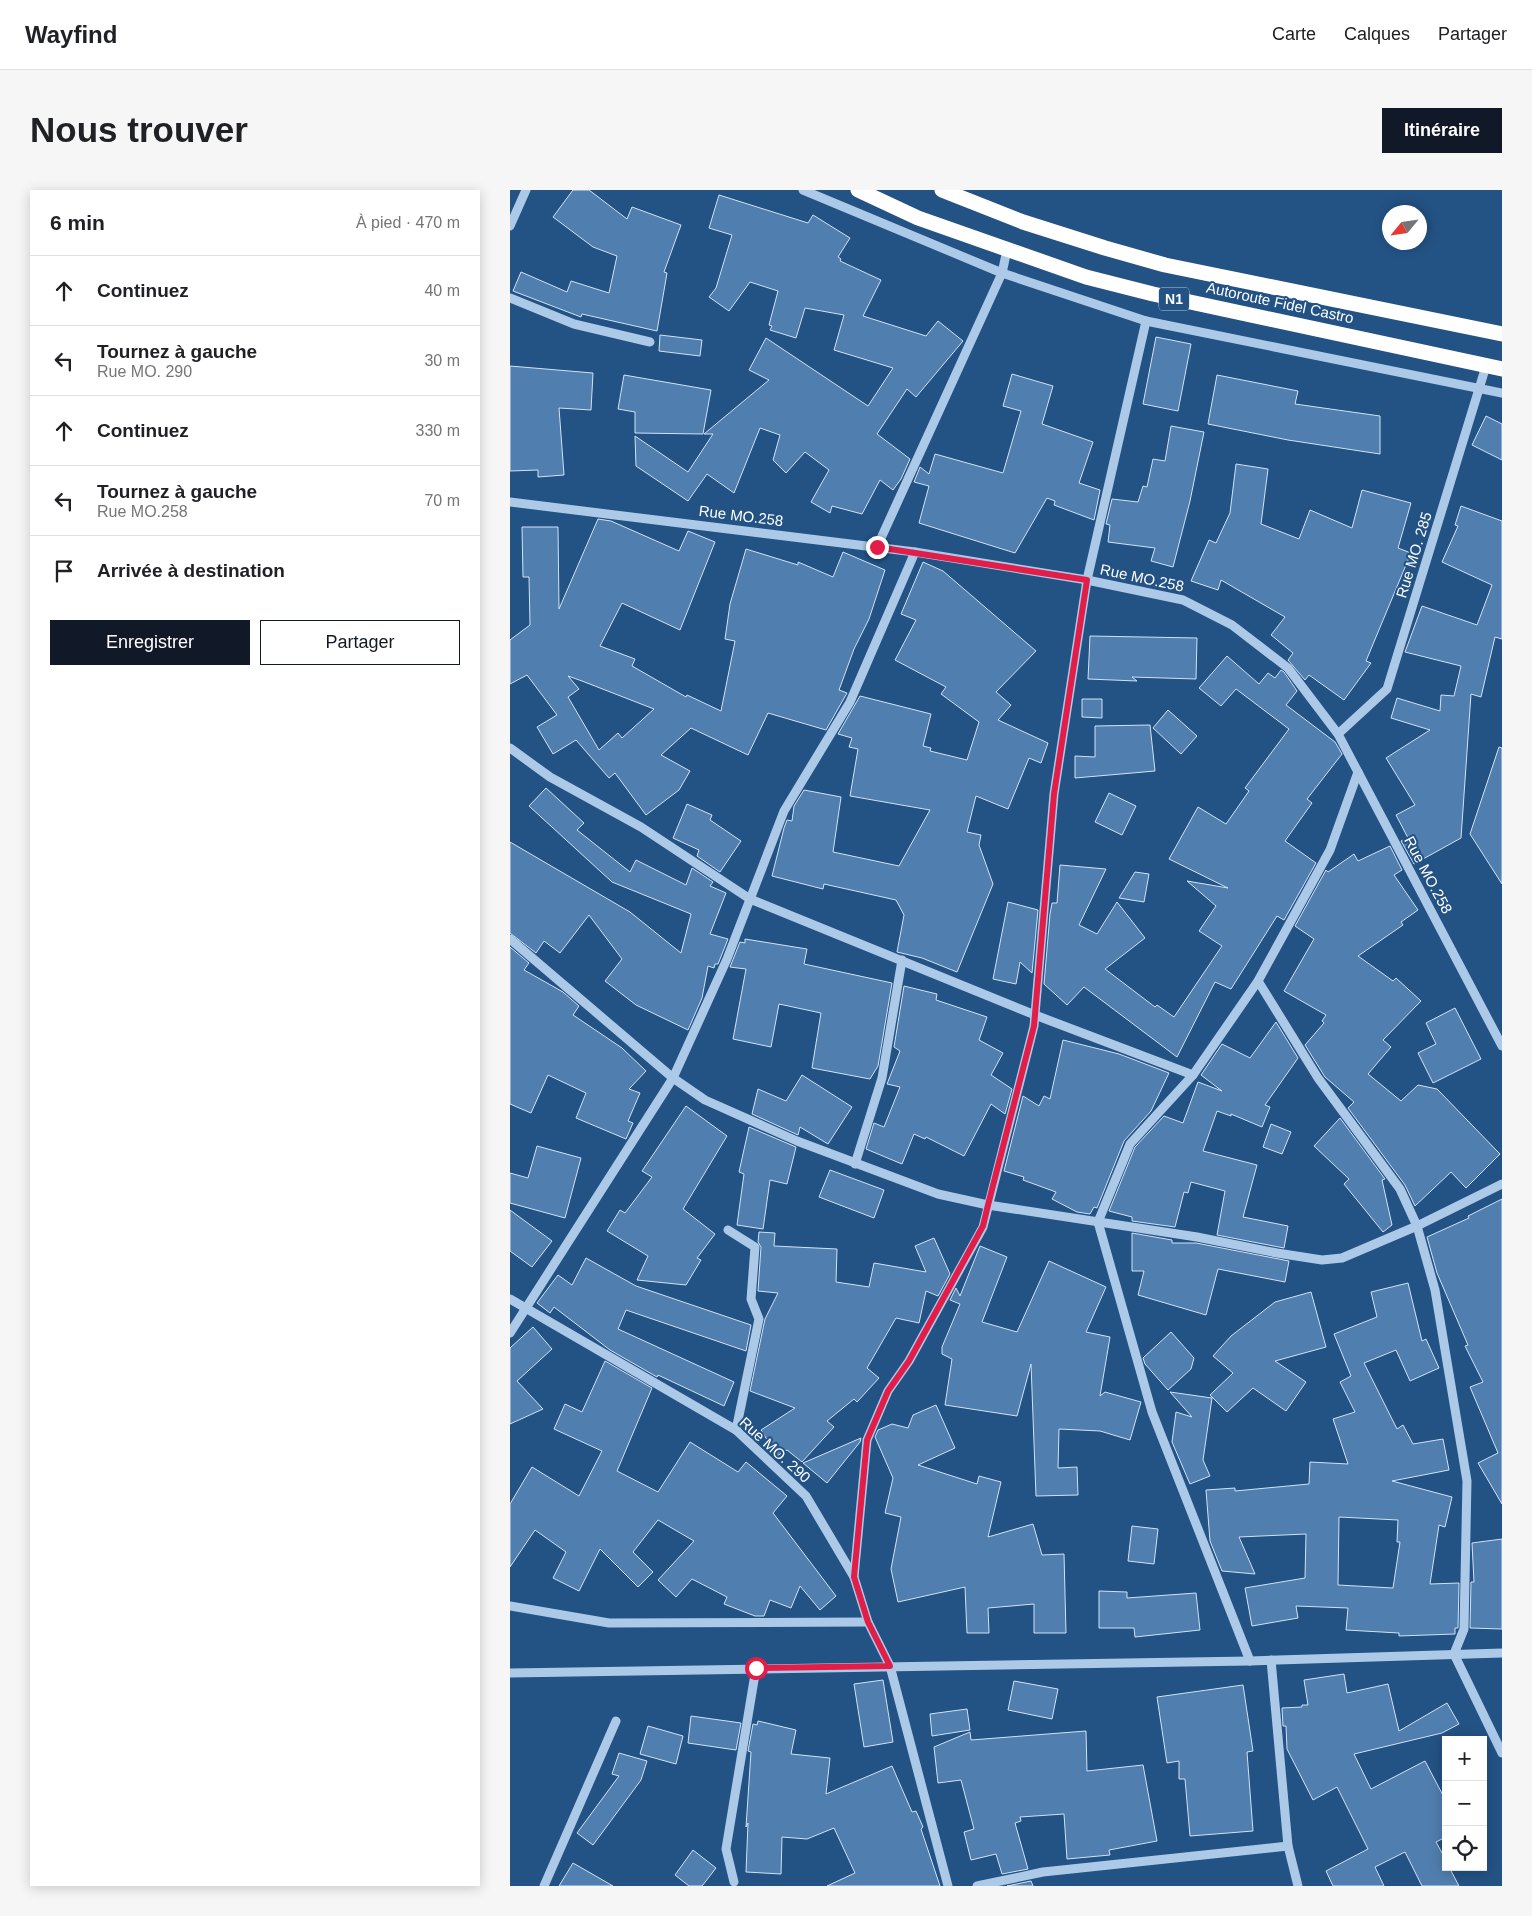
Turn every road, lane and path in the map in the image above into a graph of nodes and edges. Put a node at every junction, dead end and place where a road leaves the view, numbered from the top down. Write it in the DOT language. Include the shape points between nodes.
graph roads {
  1 [pos="526,190"];
  2 [pos="804,190"];
  3 [pos="858,190"];
  4 [pos="942,190"];
  5 [pos="510,226"];
  6 [pos="1006,250"];
  7 [pos="1002,272"];
  8 [pos="510,298"];
  9 [pos="1146,321"];
  10 [pos="1502,334"];
  11 [pos="650,342"];
  12 [pos="1486,366"];
  13 [pos="1502,369"];
  14 [pos="1479,388"];
  15 [pos="1502,393"];
  16 [pos="510,502"];
  17 [pos="877,547"];
  18 [pos="915,552"];
  19 [pos="1087,580"];
  20 [pos="1338,734"];
  21 [pos="510,748"];
  22 [pos="1358,772"];
  23 [pos="750,899"];
  24 [pos="510,938"];
  25 [pos="902,960"];
  26 [pos="1258,981"];
  27 [pos="1035,1015"];
  28 [pos="1502,1046"];
  29 [pos="1193,1075"];
  30 [pos="673,1078"];
  31 [pos="855,1164"];
  32 [pos="1502,1184"];
  33 [pos="988,1205"];
  34 [pos="1098,1222"];
  35 [pos="1417,1226"];
  36 [pos="728,1230"];
  37 [pos="510,1299"];
  38 [pos="527,1307"];
  39 [pos="510,1333"];
  40 [pos="736,1430"];
  41 [pos="854,1577"];
  42 [pos="510,1606"];
  43 [pos="868,1622"];
  44 [pos="1502,1653"];
  45 [pos="1454,1654"];
  46 [pos="1271,1660"];
  47 [pos="1250,1661"];
  48 [pos="890,1666"];
  49 [pos="756,1668"];
  50 [pos="510,1673"];
  51 [pos="616,1721"];
  52 [pos="1502,1753"];
  53 [pos="1288,1846"];
  54 [pos="734,1882"];
  55 [pos="544,1886"];
  56 [pos="948,1886"];
  57 [pos="977,1886"];
  58 [pos="1298,1886"];
  1 -- 5 [label="street"];
  2 -- 7 [label="street"];
  3 -- 6 [label="highway, Autoroute Fidel Castro / N1" via="918,218"];
  4 -- 10 [label="highway, Autoroute Fidel Castro / N1" via="1023,222 1165,265"];
  6 -- 7 [label="street"];
  6 -- 12 [label="highway, Autoroute Fidel Castro / N1" via="1153,294"];
  7 -- 9 [label="street"];
  7 -- 17 [label="street"];
  8 -- 11 [label="street" via="574,324"];
  9 -- 14 [label="street"];
  9 -- 19 [label="street"];
  12 -- 13 [label="highway, Autoroute Fidel Castro / N1"];
  12 -- 14 [label="street, Rue MO. 285"];
  14 -- 15 [label="street"];
  14 -- 20 [label="street, Rue MO. 285" via="1387,689"];
  16 -- 17 [label="street, Rue MO.258"];
  17 -- 18 [label="street, Rue MO.258"];
  18 -- 19 [label="street, Rue MO.258"];
  18 -- 23 [label="street" via="850,702 784,811"];
  19 -- 20 [label="street, Rue MO.258" via="1183,600 1232,625 1288,668"];
  19 -- 27 [label="street" via="1054,794"];
  20 -- 22 [label="street, Rue MO.258"];
  21 -- 23 [label="street" via="550,777 641,827"];
  22 -- 26 [label="street" via="1330,850"];
  22 -- 28 [label="street, Rue MO.258"];
  23 -- 25 [label="street"];
  23 -- 30 [label="street" via="727,959"];
  24 -- 30 [label="street"];
  25 -- 27 [label="street"];
  25 -- 31 [label="street" via="882,1078"];
  26 -- 29 [label="street"];
  26 -- 35 [label="street" via="1318,1078 1400,1189"];
  27 -- 29 [label="street"];
  27 -- 33 [label="street"];
  29 -- 34 [label="street" via="1130,1144"];
  30 -- 31 [label="street" via="705,1100"];
  30 -- 38 [label="street"];
  31 -- 33 [label="street" via="938,1194"];
  32 -- 35 [label="street"];
  33 -- 34 [label="street"];
  33 -- 41 [label="street" via="983,1226 909,1361 888,1391 867,1440"];
  34 -- 35 [label="street" via="1322,1260 1342,1258"];
  34 -- 47 [label="street" via="1152,1412"];
  35 -- 45 [label="street" via="1435,1290 1467,1481 1464,1629"];
  36 -- 40 [label="street" via="755,1247 751,1299 759,1319"];
  37 -- 38 [label="street, Rue MO. 290"];
  38 -- 39 [label="street"];
  38 -- 40 [label="street, Rue MO. 290"];
  40 -- 41 [label="street, Rue MO. 290" via="806,1496"];
  41 -- 43 [label="street, Rue MO. 290"];
  42 -- 43 [label="street" via="609,1624"];
  43 -- 48 [label="street, Rue MO. 290"];
  44 -- 45 [label="street"];
  45 -- 46 [label="street"];
  45 -- 52 [label="street"];
  46 -- 47 [label="street"];
  46 -- 53 [label="street"];
  47 -- 48 [label="street"];
  48 -- 49 [label="street"];
  48 -- 56 [label="street, Rue MO. 290"];
  49 -- 50 [label="street"];
  49 -- 54 [label="street" via="726,1849"];
  51 -- 55 [label="street"];
  53 -- 57 [label="street" via="1043,1872"];
  53 -- 58 [label="street"];
}
